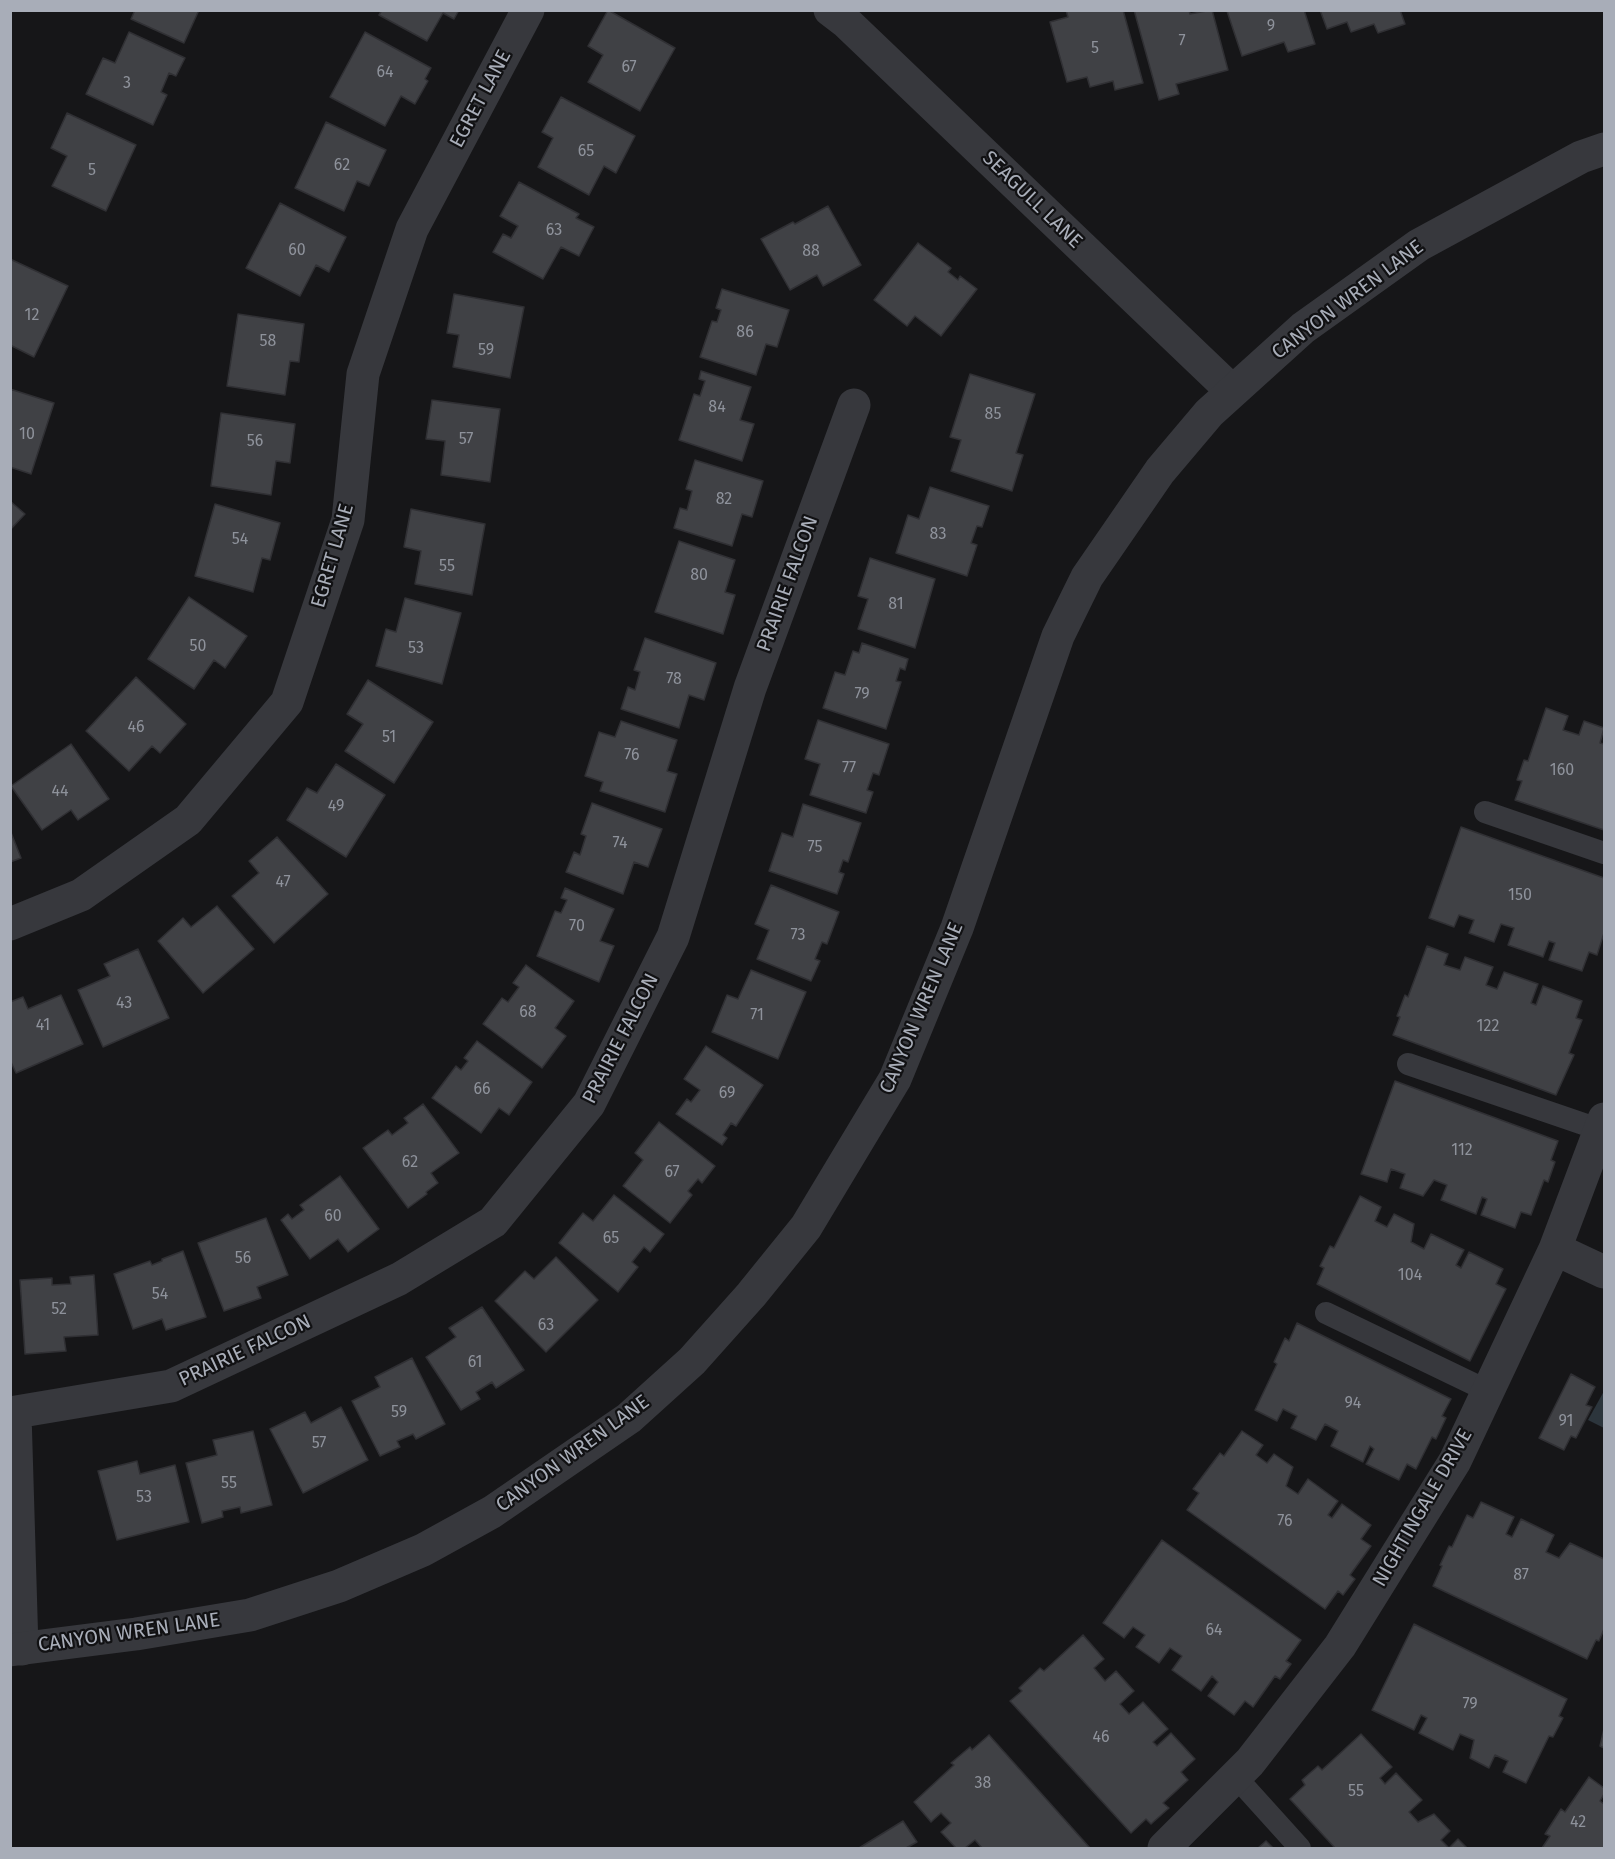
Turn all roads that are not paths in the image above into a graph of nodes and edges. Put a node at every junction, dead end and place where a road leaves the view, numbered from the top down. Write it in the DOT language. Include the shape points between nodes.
graph roads {
  1 [pos="528,10"];
  2 [pos="847,15"];
  3 [pos="1605,149"];
  4 [pos="1232,391"];
  5 [pos="854,405"];
  6 [pos="1485,812"];
  7 [pos="1605,853"];
  8 [pos="10,924"];
  9 [pos="1408,1064"];
  10 [pos="1603,1124"];
  11 [pos="1555,1249"];
  12 [pos="1605,1272"];
  13 [pos="1326,1312"];
  14 [pos="1488,1391"];
  15 [pos="13,1413"];
  16 [pos="16,1649"];
  17 [pos="1235,1776"];
  18 [pos="1164,1848"];
  19 [pos="1300,1848"];
  1 -- 8 [label="street, EGRET LANE" via="412,229 363,374 348,520 287,702 188,820 81,895"];
  2 -- 4 [label="street, SEAGULL LANE"];
  3 -- 4 [label="street, CANYON WREN LANE" via="1581,157 1419,245 1303,328"];
  4 -- 16 [label="street, CANYON WREN LANE" via="1209,413 1134,506 1087,577 1058,636 957,928 895,1079 806,1227 692,1361 629,1418 558,1468 492,1512 413,1555 339,1586 250,1615"];
  5 -- 15 [label="street, PRAIRIE FALCON" via="750,687 673,937 589,1104 493,1222 399,1279 171,1386"];
  6 -- 7 [label="lane"];
  9 -- 10 [label="lane"];
  10 -- 11 [label="street, NIGHTINGALE DRIVE"];
  11 -- 12 [label="street"];
  11 -- 14 [label="street, NIGHTINGALE DRIVE"];
  13 -- 14 [label="lane"];
  14 -- 17 [label="street, NIGHTINGALE DRIVE" via="1455,1461 1340,1646"];
  15 -- 16 [label="street"];
  17 -- 18 [label="street, NIGHTINGALE DRIVE"];
  17 -- 19 [label="lane"];
}
